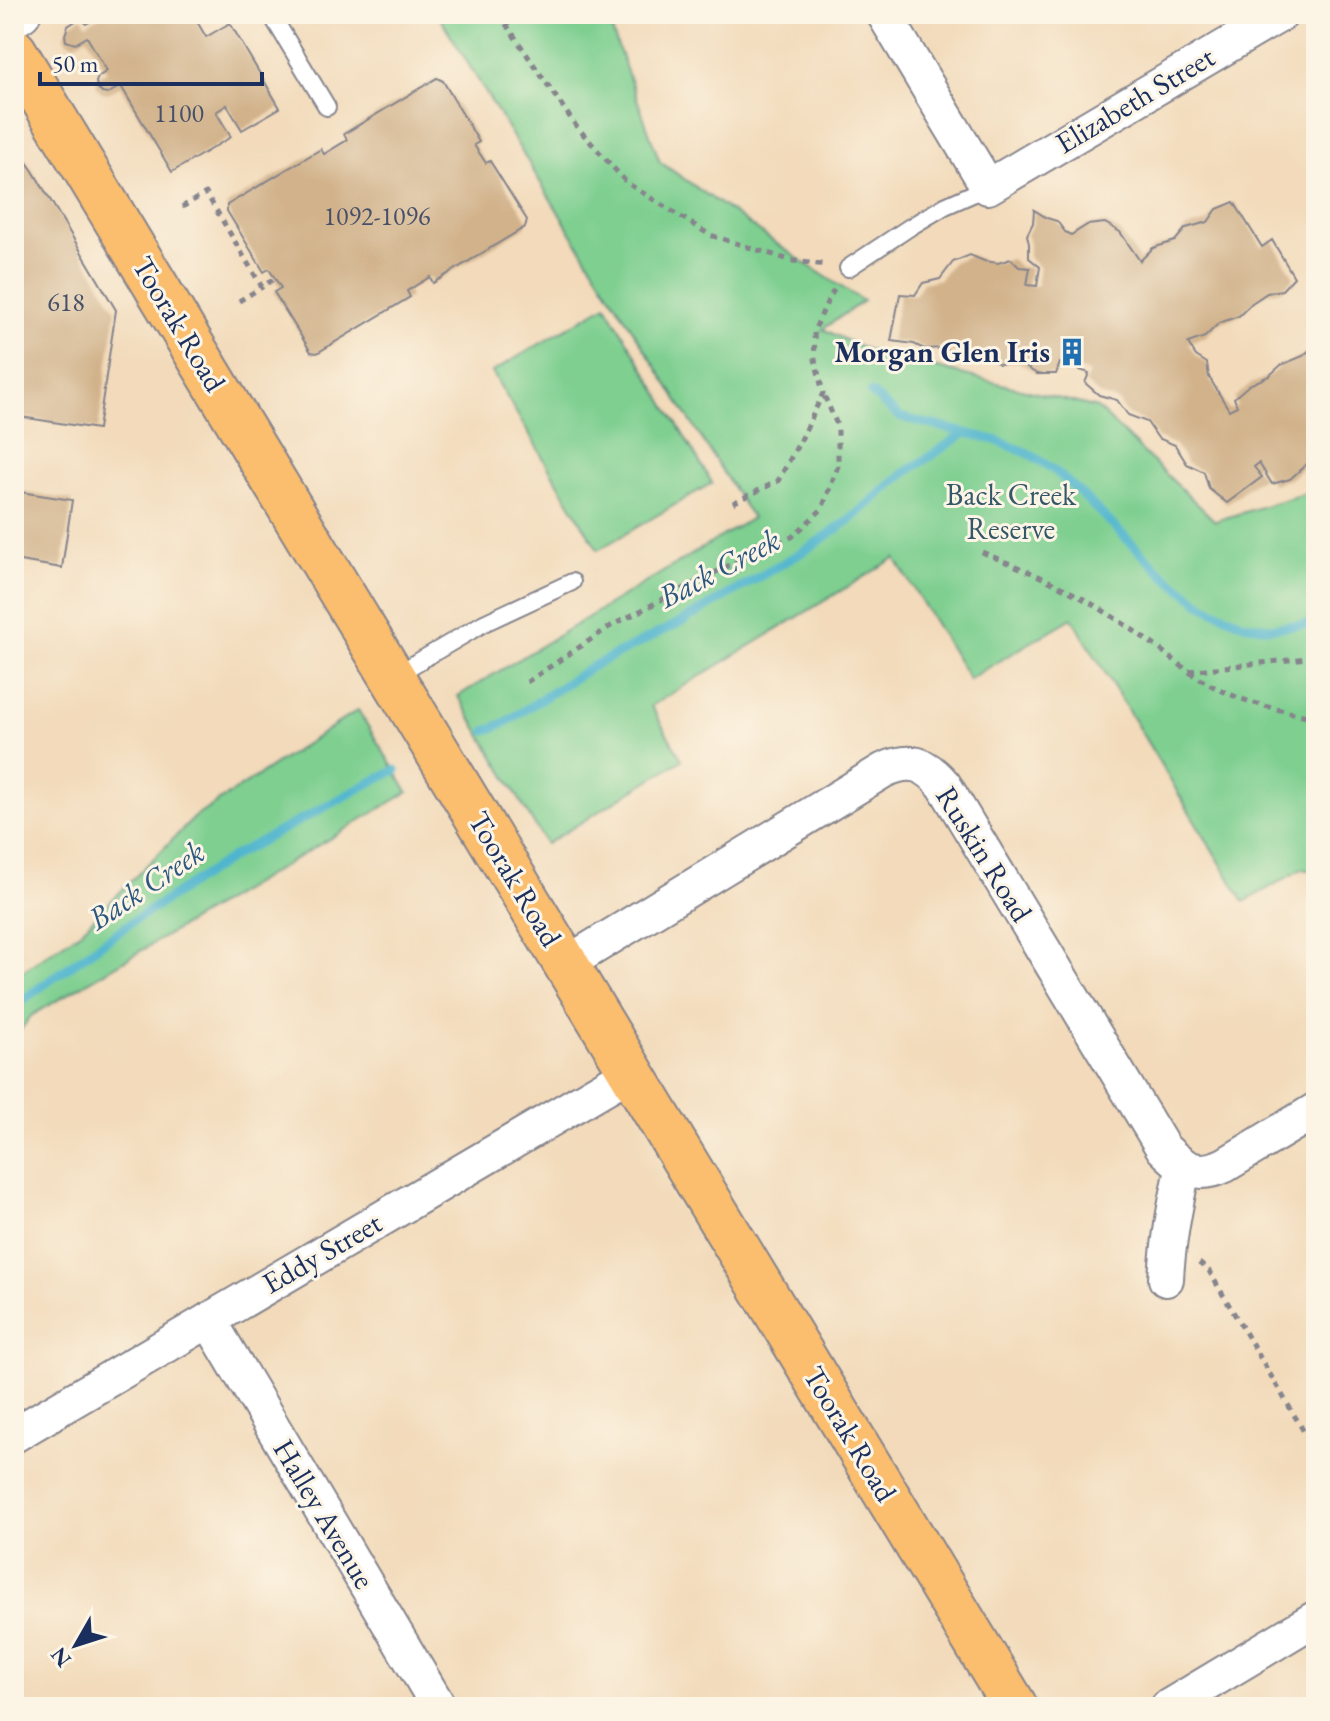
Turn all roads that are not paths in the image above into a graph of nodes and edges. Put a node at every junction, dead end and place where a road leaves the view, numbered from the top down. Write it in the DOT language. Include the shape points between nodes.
graph roads {
  1 [pos="23,14"];
  2 [pos="271,14"];
  3 [pos="884,14"];
  4 [pos="1281,14"];
  5 [pos="14,20"];
  6 [pos="14,51"];
  7 [pos="327,107"];
  8 [pos="988,187"];
  9 [pos="848,268"];
  10 [pos="572,582"];
  11 [pos="392,677"];
  12 [pos="566,964"];
  13 [pos="631,1072"];
  14 [pos="1316,1110"];
  15 [pos="1184,1166"];
  16 [pos="1167,1263"];
  17 [pos="209,1320"];
  18 [pos="14,1435"];
  19 [pos="1316,1618"];
  20 [pos="439,1707"];
  21 [pos="1015,1707"];
  22 [pos="1168,1707"];
  1 -- 5 [label="street"];
  2 -- 7 [label="lane"];
  3 -- 8 [label="street"];
  4 -- 8 [label="street, Elizabeth Street"];
  6 -- 11 [label="highway, Toorak Road"];
  8 -- 9 [label="lane" via="945,206"];
  10 -- 11 [label="lane" via="484,623"];
  11 -- 12 [label="highway, Toorak Road"];
  12 -- 13 [label="highway, Toorak Road"];
  12 -- 15 [label="street, Ruskin Road" via="884,770 914,763 944,785 1163,1148"];
  13 -- 17 [label="street, Eddy Street"];
  13 -- 21 [label="highway, Toorak Road"];
  14 -- 15 [label="street" via="1212,1171"];
  15 -- 16 [label="street"];
  17 -- 18 [label="street, Eddy Street"];
  17 -- 20 [label="street, Halley Avenue"];
  19 -- 22 [label="street"];
}
